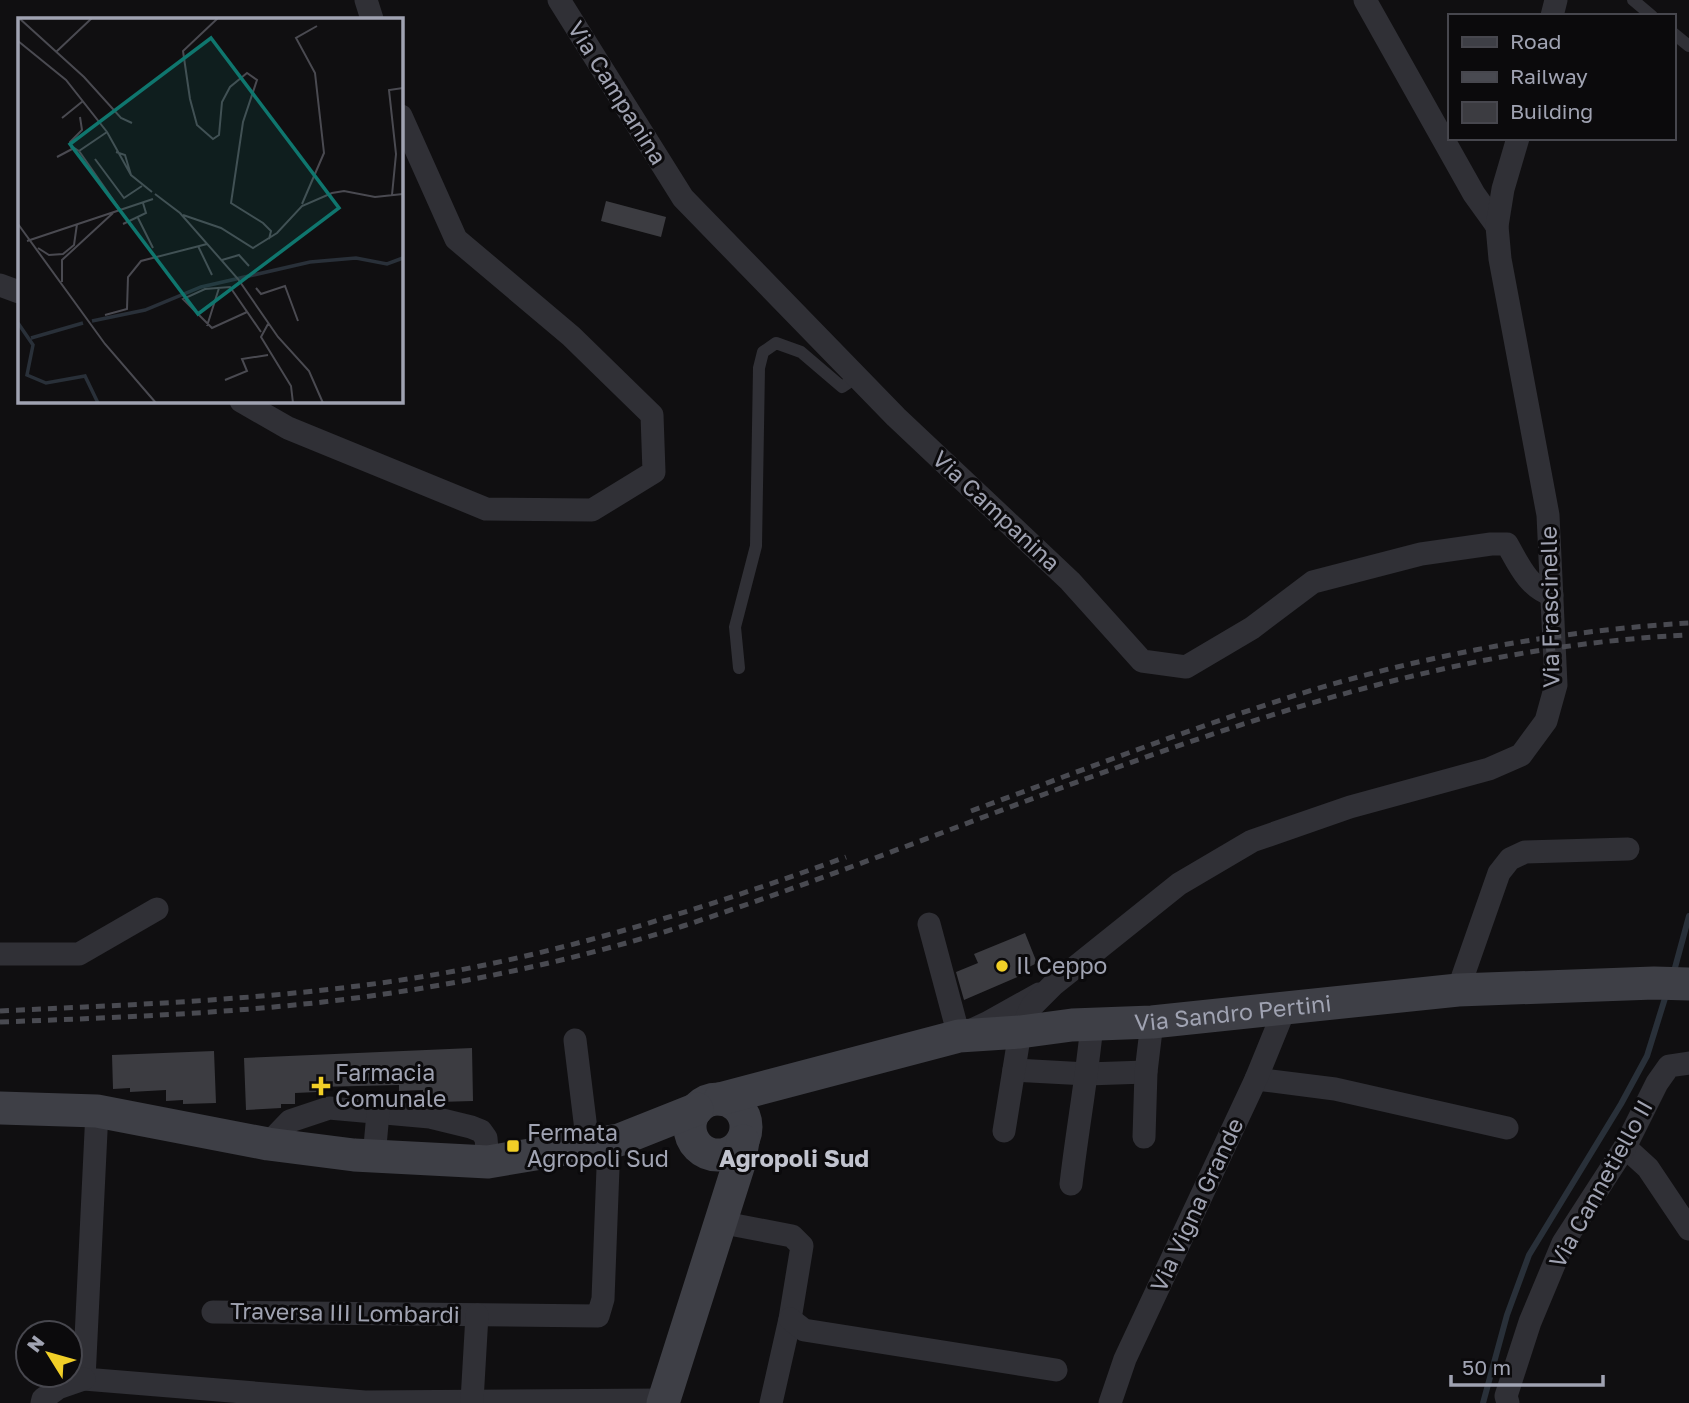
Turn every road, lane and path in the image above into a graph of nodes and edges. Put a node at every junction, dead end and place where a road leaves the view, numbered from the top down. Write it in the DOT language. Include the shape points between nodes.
graph roads {
  1 [pos="366,0"];
  2 [pos="559,0"];
  3 [pos="1365,0"];
  4 [pos="1633,0"];
  5 [pos="1650,14"];
  6 [pos="372,18"];
  7 [pos="1675,35"];
  8 [pos="1689,46"];
  9 [pos="402,118"];
  10 [pos="1517,140"];
  11 [pos="1497,226"];
  12 [pos="0,285"];
  13 [pos="18,292"];
  14 [pos="857,377"];
  15 [pos="243,402"];
  16 [pos="1552,595"];
  17 [pos="739,668"];
  18 [pos="1628,849"];
  19 [pos="157,909"];
  20 [pos="929,924"];
  21 [pos="0,954"];
  22 [pos="1676,984"];
  23 [pos="1052,990"];
  24 [pos="1458,990"];
  25 [pos="1285,1008"];
  26 [pos="1152,1022"];
  27 [pos="1082,1025"];
  28 [pos="1028,1031"];
  29 [pos="959,1036"];
  30 [pos="575,1040"];
  31 [pos="1689,1063"];
  32 [pos="1014,1070"];
  33 [pos="1146,1072"];
  34 [pos="1087,1074"];
  35 [pos="1256,1079"];
  36 [pos="787,1083"];
  37 [pos="708,1104"];
  38 [pos="0,1108"];
  39 [pos="97,1111"];
  40 [pos="378,1113"];
  41 [pos="1507,1128"];
  42 [pos="1004,1131"];
  43 [pos="744,1135"];
  44 [pos="1144,1137"];
  45 [pos="605,1142"];
  46 [pos="268,1144"];
  47 [pos="1625,1147"];
  48 [pos="702,1150"];
  49 [pos="374,1157"];
  50 [pos="488,1161"];
  51 [pos="1071,1184"];
  52 [pos="723,1210"];
  53 [pos="1689,1229"];
  54 [pos="213,1312"];
  55 [pos="477,1315"];
  56 [pos="790,1319"];
  57 [pos="1056,1370"];
  58 [pos="84,1379"];
  59 [pos="57,1389"];
  60 [pos="472,1401"];
  61 [pos="664,1402"];
  62 [pos="42,1403"];
  63 [pos="771,1403"];
  64 [pos="1110,1403"];
  65 [pos="1508,1403"];
  1 -- 6 [label="street"];
  2 -- 14 [label="street, Via Campanina" via="683,198"];
  3 -- 11 [label="street" via="1474,194"];
  4 -- 5 [label="lane"];
  7 -- 8 [label="lane"];
  9 -- 15 [label="street" via="456,239 571,336 652,415 654,472 592,510 486,509 288,428"];
  10 -- 11 [label="street, Via Frascinelle"];
  11 -- 16 [label="street, Via Frascinelle" via="1548,515"];
  12 -- 13 [label="street"];
  14 -- 16 [label="street, Via Campanina" via="1070,581 1142,661 1186,667 1252,628 1313,582 1421,554 1507,544 1528,581"];
  14 -- 17 [label="lane" via="842,387 801,352 776,343 763,352 756,546 735,627"];
  16 -- 23 [label="street, Via Frascinelle" via="1556,685 1546,721 1521,755 1489,769 1350,807 1252,841 1179,884"];
  18 -- 24 [label="street" via="1525,852 1510,859 1499,873"];
  19 -- 21 [label="street" via="79,954"];
  20 -- 29 [label="street"];
  22 -- 24 [label="street, Via Sandro Pertini"];
  23 -- 27 [label="street" via="1051,1006 1057,1018"];
  23 -- 28 [label="street, Via Frascinelle" via="1044,1019"];
  23 -- 29 [label="street, Via Frascinelle"];
  24 -- 25 [label="street, Via Sandro Pertini"];
  25 -- 26 [label="street, Via Sandro Pertini"];
  25 -- 35 [label="street, Via Vigna Grande"];
  26 -- 27 [label="street, Via Sandro Pertini"];
  26 -- 33 [label="street"];
  27 -- 28 [label="street, Via Sandro Pertini"];
  27 -- 34 [label="street"];
  28 -- 29 [label="street, Via Sandro Pertini"];
  28 -- 32 [label="street, Via Frascinelle"];
  29 -- 36 [label="street, Via Sandro Pertini"];
  30 -- 45 [label="street"];
  31 -- 47 [label="street, Via Cannetiello II" via="1670,1066 1657,1083"];
  32 -- 34 [label="street"];
  32 -- 42 [label="street, Via Frascinelle"];
  33 -- 34 [label="street"];
  33 -- 44 [label="street"];
  34 -- 51 [label="street"];
  35 -- 41 [label="street" via="1335,1089"];
  35 -- 64 [label="street, Via Vigna Grande" via="1125,1359"];
  36 -- 37 [label="street, Via Sandro Pertini"];
  36 -- 43 [label="street"];
  37 -- 43 [label="street" via="736,1106 742,1112"];
  37 -- 45 [label="street, Via Sandro Pertini"];
  37 -- 48 [label="street" via="692,1116 690,1132"];
  38 -- 39 [label="street"];
  39 -- 46 [label="street"];
  39 -- 58 [label="street"];
  40 -- 46 [label="street" via="329,1108 290,1121"];
  40 -- 49 [label="street"];
  40 -- 50 [label="street" via="430,1117 481,1131"];
  43 -- 48 [label="street" via="731,1152 716,1156"];
  43 -- 52 [label="street"];
  45 -- 48 [label="street"];
  45 -- 50 [label="street"];
  45 -- 55 [label="street, Traversa III Lombardi" via="603,1299 598,1316"];
  46 -- 49 [label="street"];
  47 -- 53 [label="street" via="1648,1168"];
  47 -- 65 [label="street, Via Cannetiello II" via="1563,1243 1530,1322 1506,1396"];
  48 -- 52 [label="street"];
  49 -- 50 [label="street"];
  52 -- 56 [label="street" via="800,1242 803,1250"];
  52 -- 61 [label="street"];
  54 -- 55 [label="street, Traversa III Lombardi"];
  55 -- 60 [label="street, Traversa III Lombardi"];
  56 -- 57 [label="street" via="804,1330"];
  56 -- 63 [label="street"];
  58 -- 60 [label="street" via="365,1402"];
  59 -- 62 [label="street"];
  60 -- 61 [label="street"];
}
